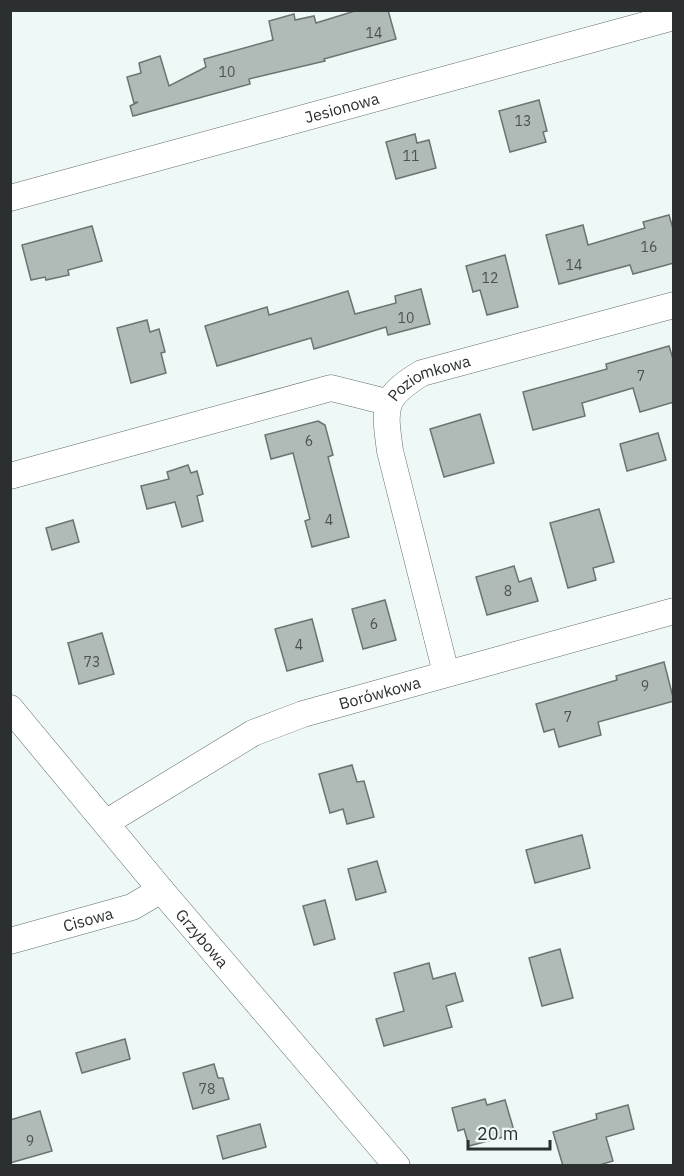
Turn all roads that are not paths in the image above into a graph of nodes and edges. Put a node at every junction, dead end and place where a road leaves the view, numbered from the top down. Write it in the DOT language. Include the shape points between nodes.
graph roads {
  1 [pos="674,17"];
  2 [pos="10,198"];
  3 [pos="674,305"];
  4 [pos="387,402"];
  5 [pos="10,476"];
  6 [pos="674,610"];
  7 [pos="446,673"];
  8 [pos="10,708"];
  9 [pos="107,822"];
  10 [pos="161,890"];
  11 [pos="10,941"];
  12 [pos="397,1166"];
  1 -- 2 [label="street, Jesionowa"];
  3 -- 4 [label="street, Poziomkowa" via="422,373 403,384"];
  4 -- 5 [label="street" via="331,388"];
  4 -- 7 [label="street, Poziomkowa" via="390,451"];
  6 -- 7 [label="street, Borówkowa"];
  7 -- 9 [label="street, Borówkowa" via="303,714 253,733"];
  8 -- 9 [label="street, Grzybowa"];
  9 -- 10 [label="street, Grzybowa"];
  10 -- 11 [label="street, Cisowa" via="132,907"];
  10 -- 12 [label="street, Grzybowa"];
}
